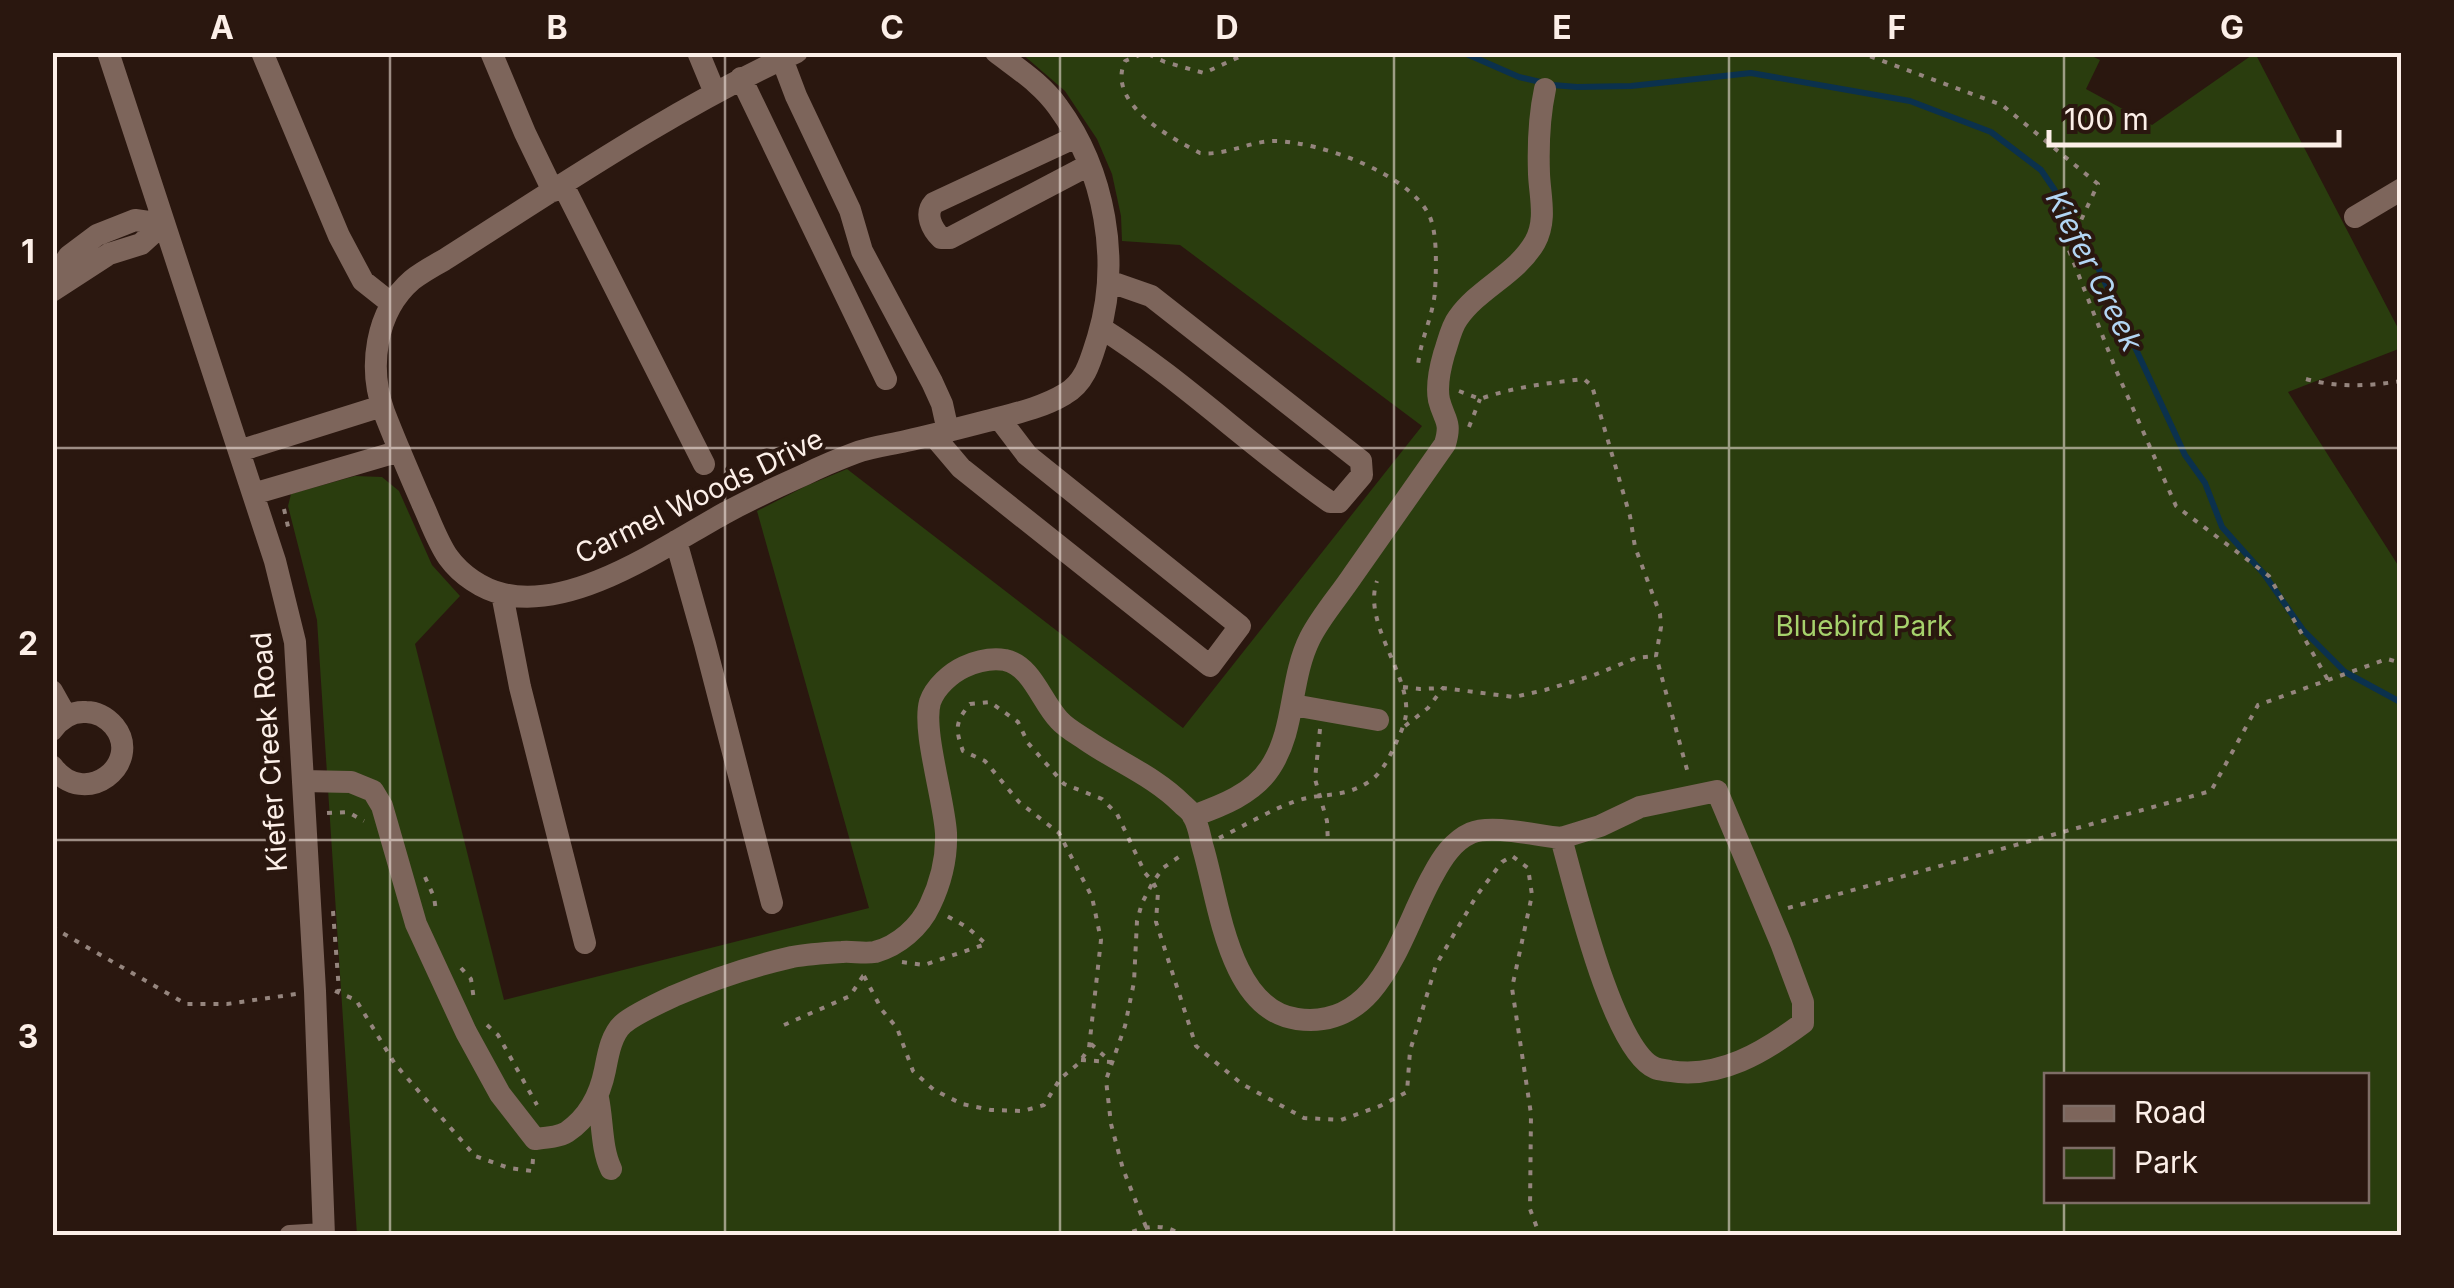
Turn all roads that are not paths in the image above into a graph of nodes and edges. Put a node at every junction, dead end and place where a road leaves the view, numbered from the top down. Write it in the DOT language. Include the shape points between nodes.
graph roads {
  1 [pos="108,52"];
  2 [pos="262,52"];
  3 [pos="491,52"];
  4 [pos="698,52"];
  5 [pos="996,52"];
  6 [pos="790,56"];
  7 [pos="741,78"];
  8 [pos="1544,89"];
  9 [pos="715,92"];
  10 [pos="1076,136"];
  11 [pos="1090,166"];
  12 [pos="558,188"];
  13 [pos="2402,189"];
  14 [pos="2355,217"];
  15 [pos="163,224"];
  16 [pos="52,281"];
  17 [pos="1108,281"];
  18 [pos="52,291"];
  19 [pos="392,304"];
  20 [pos="1101,328"];
  21 [pos="886,380"];
  22 [pos="382,406"];
  23 [pos="999,418"];
  24 [pos="941,433"];
  25 [pos="239,451"];
  26 [pos="400,451"];
  27 [pos="704,464"];
  28 [pos="253,494"];
  29 [pos="676,542"];
  30 [pos="502,594"];
  31 [pos="52,691"];
  32 [pos="1293,704"];
  33 [pos="1378,720"];
  34 [pos="59,723"];
  35 [pos="52,766"];
  36 [pos="303,781"];
  37 [pos="1194,816"];
  38 [pos="1561,838"];
  39 [pos="772,902"];
  40 [pos="586,942"];
  41 [pos="598,1098"];
  42 [pos="611,1169"];
  43 [pos="324,1235"];
  44 [pos="290,1236"];
  1 -- 15 [label="street, Kiefer Creek Road"];
  2 -- 19 [label="street" via="339,236 363,281"];
  3 -- 12 [label="street" via="525,134"];
  4 -- 9 [label="street"];
  5 -- 10 [label="street, Carmel Woods Drive" via="1035,81"];
  6 -- 7 [label="street, Carmel Woods Drive"];
  6 -- 24 [label="street" via="796,96 850,210 862,251 942,404"];
  7 -- 9 [label="street, Carmel Woods Drive"];
  7 -- 21 [label="street"];
  8 -- 32 [label="street" via="1537,239 1458,318 1438,388 1450,430 1445,444 1310,638"];
  9 -- 12 [label="street, Carmel Woods Drive"];
  10 -- 11 [label="street, Carmel Woods Drive"];
  10 -- 11 [label="street" via="934,203 928,214 937,234 950,238"];
  11 -- 17 [label="street, Carmel Woods Drive" via="1106,234"];
  12 -- 19 [label="street, Carmel Woods Drive" via="412,280"];
  12 -- 27 [label="street"];
  13 -- 14 [label="street"];
  15 -- 16 [label="street" via="135,220 97,235 69,256"];
  15 -- 18 [label="street" via="140,244 109,254"];
  15 -- 25 [label="street, Kiefer Creek Road"];
  17 -- 20 [label="street, Carmel Woods Drive"];
  17 -- 20 [label="street" via="1151,296 1361,461 1362,475 1339,502 1330,502"];
  19 -- 22 [label="street, Carmel Woods Drive" via="377,342"];
  20 -- 23 [label="street, Carmel Woods Drive" via="1076,387"];
  22 -- 25 [label="street"];
  22 -- 26 [label="street, Carmel Woods Drive"];
  23 -- 24 [label="street, Carmel Woods Drive"];
  23 -- 24 [label="street" via="1027,456 1240,626 1210,666 961,468"];
  24 -- 29 [label="street, Carmel Woods Drive" via="858,452"];
  25 -- 28 [label="street, Kiefer Creek Road"];
  26 -- 28 [label="street"];
  26 -- 30 [label="street, Carmel Woods Drive" via="449,558 470,580"];
  28 -- 36 [label="street, Kiefer Creek Road" via="294,642"];
  29 -- 30 [label="street, Carmel Woods Drive" via="557,595"];
  29 -- 39 [label="street"];
  30 -- 40 [label="street"];
  31 -- 34 [label="street"];
  32 -- 33 [label="street"];
  32 -- 37 [label="street" via="1269,770 1226,804"];
  34 -- 35 [label="street" via="77,712 102,715 118,733 121,757 107,778 85,785 62,778"];
  36 -- 41 [label="street" via="350,782 373,791 416,924 466,1032 535,1140 564,1134"];
  36 -- 43 [label="street, Kiefer Creek Road"];
  37 -- 38 [label="street" via="1225,932 1250,992 1272,1012 1295,1019 1344,1014 1363,1001 1380,982 1456,842 1475,831 1503,829"];
  37 -- 41 [label="street" via="1168,790 1061,723 1024,670 1010,661 956,670 930,702 946,861 918,923 902,940 873,952 765,964 632,1018 608,1053"];
  38 -- 38 [label="street" via="1640,807 1717,791 1803,1002 1803,1024 1712,1072 1653,1068 1634,1048 1610,999"];
  41 -- 42 [label="street"];
  43 -- 44 [label="street"];
}
